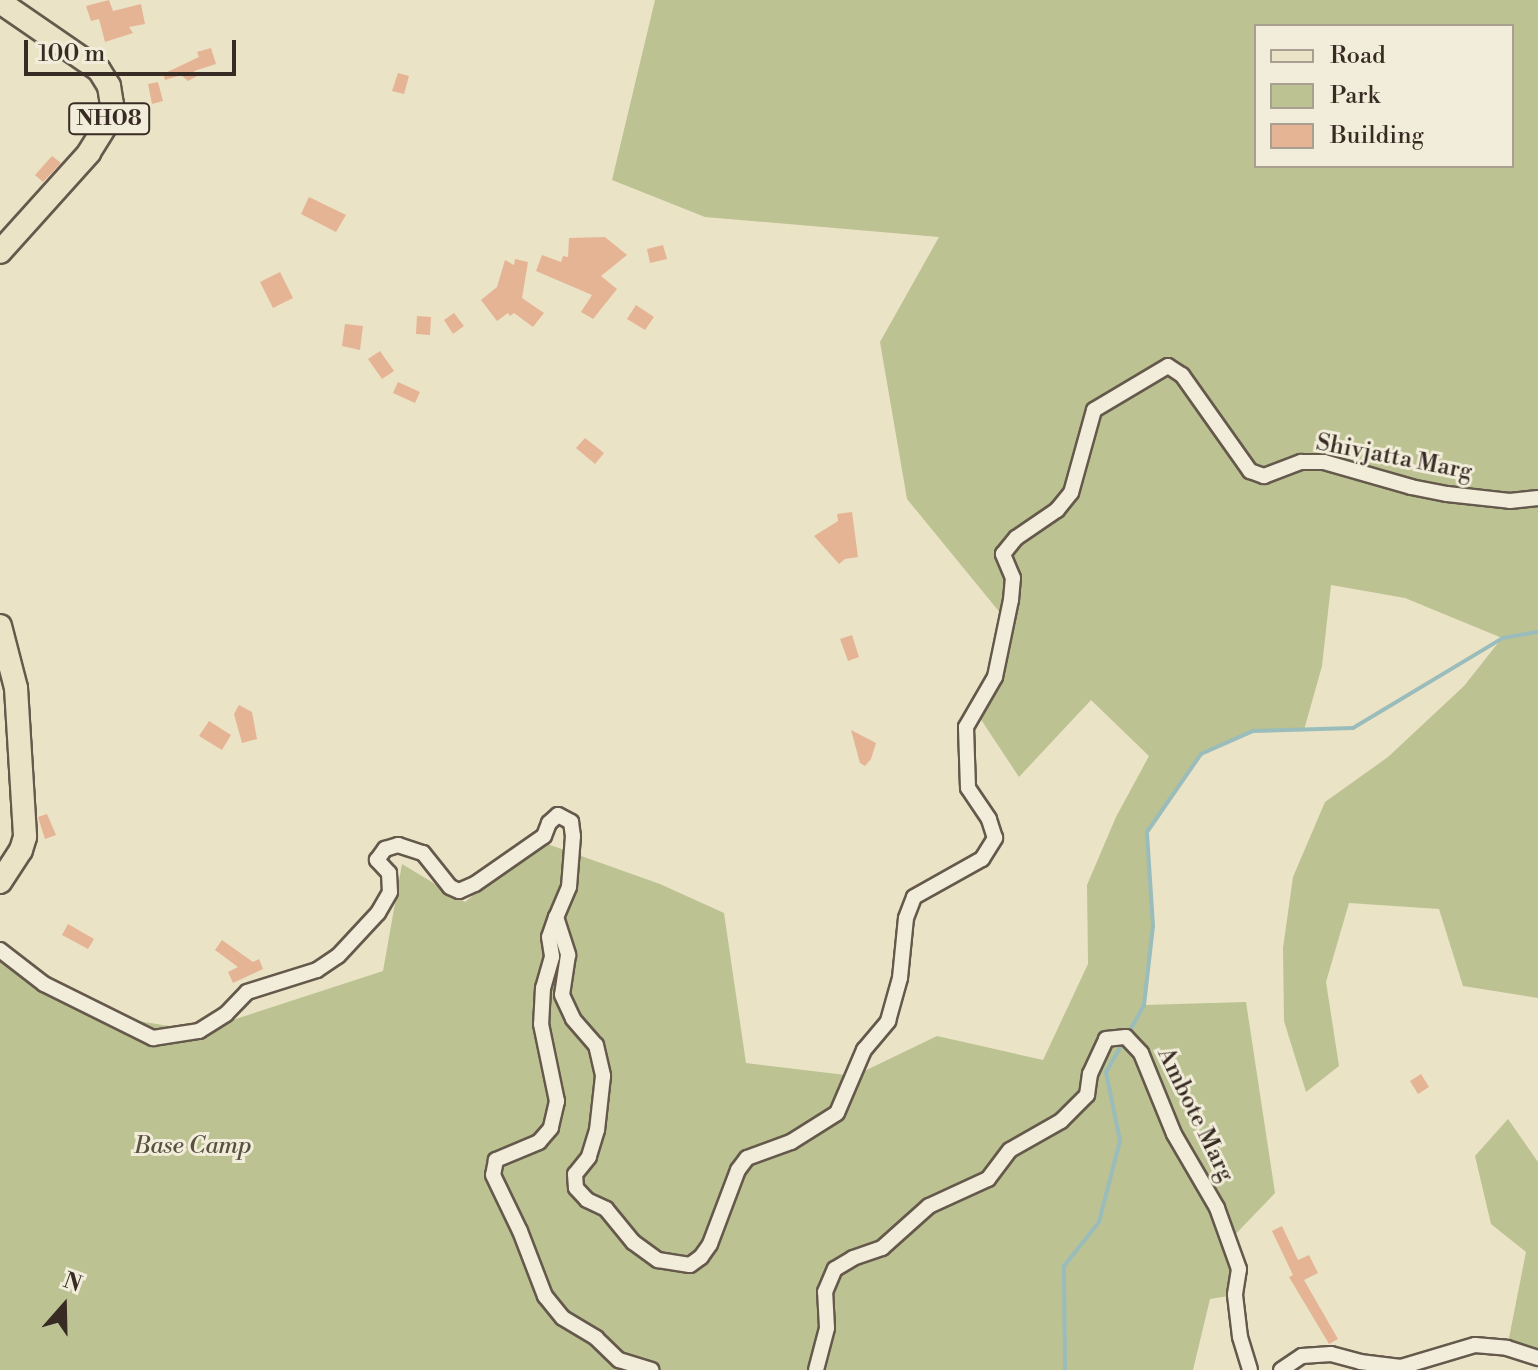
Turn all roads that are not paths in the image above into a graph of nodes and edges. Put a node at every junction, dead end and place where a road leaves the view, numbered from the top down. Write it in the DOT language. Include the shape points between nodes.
graph roads {
  1 [pos="0,2"];
  2 [pos="0,252"];
  3 [pos="1538,498"];
  4 [pos="0,626"];
  5 [pos="0,882"];
  6 [pos="556,917"];
  7 [pos="0,950"];
  8 [pos="1538,1358"];
  9 [pos="652,1370"];
  10 [pos="816,1370"];
  11 [pos="1250,1370"];
  12 [pos="1281,1370"];
  1 -- 2 [label="main road, NH08" via="99,70 112,104 108,122 89,153"];
  3 -- 6 [label="street, Shivjatta Marg" via="1510,501 1447,494 1324,462 1301,462 1264,476 1250,471 1182,375 1168,366 1094,410 1071,493 1003,554 1013,578 995,677 966,727 968,788 995,838 982,859 914,897 888,1021 864,1050 837,1113 791,1142 747,1158 710,1244 690,1265 658,1260 633,1242 606,1209 576,1188 575,1174 589,1157 597,1130 603,1076 596,1045 573,1019 562,995 568,955"];
  4 -- 5 [label="main road" via="16,688 25,837"];
  6 -- 7 [label="street" via="569,887 573,853 571,822 558,815 544,836 459,891 423,853 398,845 385,849 377,860 389,873 390,892 338,956 317,970 247,992 199,1031 153,1038 44,984"];
  6 -- 9 [label="street" via="549,937 552,957 541,1024 557,1101 551,1128 539,1142 496,1160 493,1175 545,1296 563,1318 619,1360"];
  8 -- 12 [label="street" via="1475,1345 1401,1367 1331,1354 1302,1356"];
  10 -- 11 [label="street, Ambote Marg" via="827,1328 825,1292 835,1269 882,1248 929,1206 988,1179 1010,1150 1061,1121 1087,1095 1106,1039 1126,1037 1141,1053 1174,1134 1217,1208 1239,1269 1235,1295"];
}
